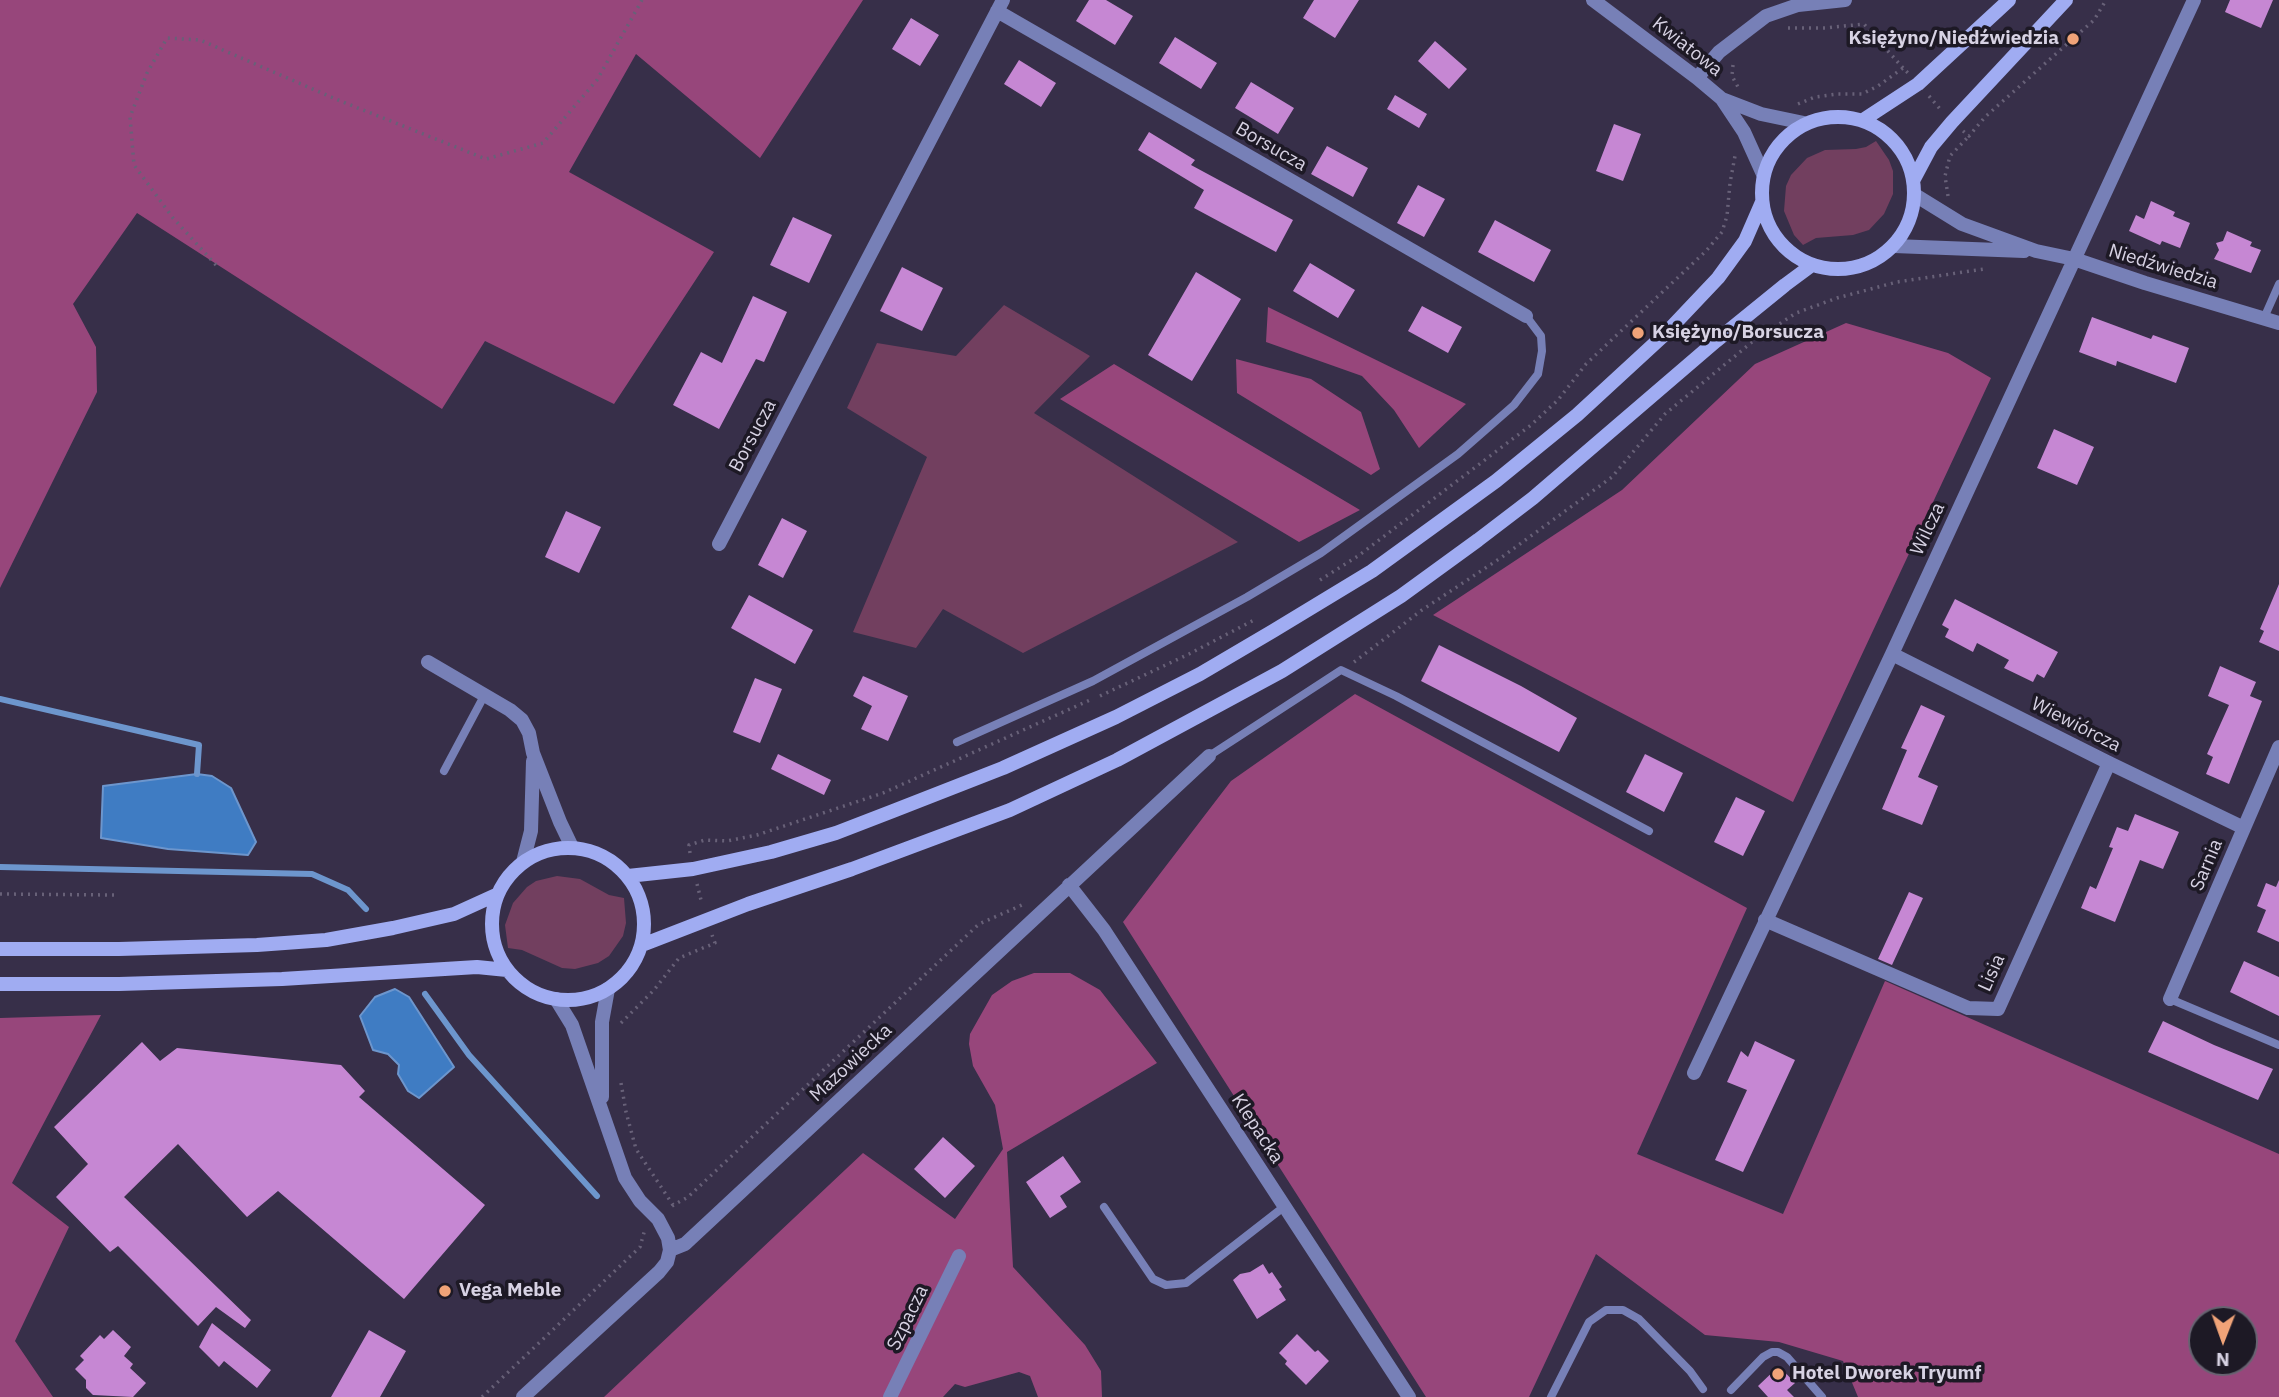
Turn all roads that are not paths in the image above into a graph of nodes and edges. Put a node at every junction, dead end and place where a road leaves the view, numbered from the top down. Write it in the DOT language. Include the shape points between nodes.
graph roads {
  1 [pos="1593,0"];
  2 [pos="1844,0"];
  3 [pos="2009,0"];
  4 [pos="2066,0"];
  5 [pos="2194,0"];
  6 [pos="1000,5"];
  7 [pos="1697,78"];
  8 [pos="1722,99"];
  9 [pos="1863,120"];
  10 [pos="1804,124"];
  11 [pos="1763,173"];
  12 [pos="1914,179"];
  13 [pos="1916,195"];
  14 [pos="1762,202"];
  15 [pos="1894,246"];
  16 [pos="2036,251"];
  17 [pos="2074,259"];
  18 [pos="1812,265"];
  19 [pos="2279,284"];
  20 [pos="1526,316"];
  21 [pos="2264,318"];
  22 [pos="2279,323"];
  23 [pos="719,544"];
  24 [pos="1892,654"];
  25 [pos="428,662"];
  26 [pos="484,695"];
  27 [pos="957,742"];
  28 [pos="2279,747"];
  29 [pos="533,753"];
  30 [pos="1209,757"];
  31 [pos="2109,763"];
  32 [pos="444,771"];
  33 [pos="2244,828"];
  34 [pos="1648,831"];
  35 [pos="572,847"];
  36 [pos="523,862"];
  37 [pos="628,876"];
  38 [pos="1069,885"];
  39 [pos="498,894"];
  40 [pos="1765,920"];
  41 [pos="642,945"];
  42 [pos="0,949"];
  43 [pos="507,970"];
  44 [pos="0,984"];
  45 [pos="608,989"];
  46 [pos="556,999"];
  47 [pos="2170,999"];
  48 [pos="2279,1045"];
  49 [pos="1693,1073"];
  50 [pos="603,1109"];
  51 [pos="1285,1206"];
  52 [pos="1104,1207"];
  53 [pos="670,1250"];
  54 [pos="959,1256"];
  55 [pos="1703,1389"];
  56 [pos="1731,1390"];
  57 [pos="523,1397"];
  58 [pos="890,1397"];
  59 [pos="1409,1397"];
  60 [pos="1551,1397"];
  61 [pos="1822,1397"];
  1 -- 7 [label="street, Kwiatowa"];
  2 -- 7 [label="street" via="1798,5 1766,16 1719,52"];
  3 -- 9 [label="main road" via="1918,84"];
  4 -- 12 [label="main road" via="1952,122 1931,147"];
  5 -- 17 [label="street, Wilcza"];
  6 -- 20 [label="street, Borsucza"];
  6 -- 23 [label="street, Borsucza"];
  7 -- 8 [label="street, Kwiatowa"];
  8 -- 10 [label="street, Kwiatowa"];
  8 -- 11 [label="street, Kwiatowa"];
  9 -- 10 [label="main road" via="1833,116"];
  9 -- 12 [label="main road" via="1897,142"];
  10 -- 11 [label="main road" via="1778,144"];
  11 -- 14 [label="main road"];
  12 -- 13 [label="main road"];
  13 -- 15 [label="main road" via="1913,214"];
  13 -- 16 [label="street, Niedźwiedzia" via="1962,224"];
  14 -- 18 [label="main road" via="1778,241 1793,256"];
  14 -- 37 [label="main road" via="1745,241 1718,278 1577,415 1496,481 1372,570 1200,674 1003,768 835,833 693,869"];
  15 -- 16 [label="street, Niedźwiedzia"];
  15 -- 18 [label="main road" via="1870,263 1841,270"];
  16 -- 17 [label="street, Niedźwiedzia"];
  17 -- 21 [label="street, Niedźwiedzia"];
  17 -- 24 [label="street, Wilcza"];
  18 -- 41 [label="main road" via="1533,498 1401,596 1282,671 1117,760 1010,810"];
  19 -- 21 [label="lane"];
  20 -- 27 [label="lane" via="1541,336 1538,374 1514,405 1458,454 1321,553 1247,597 1093,681"];
  21 -- 22 [label="street, Niedźwiedzia"];
  24 -- 31 [label="street, Wiewiórcza"];
  24 -- 40 [label="street, Wilcza"];
  25 -- 26 [label="street"];
  26 -- 29 [label="street" via="522,720"];
  26 -- 32 [label="lane"];
  28 -- 33 [label="street, Sarnia"];
  29 -- 35 [label="street"];
  29 -- 36 [label="street" via="531,831"];
  30 -- 34 [label="lane" via="1340,670"];
  30 -- 38 [label="street, Mazowiecka"];
  31 -- 33 [label="street, Wiewiórcza"];
  31 -- 40 [label="street, Lisia" via="1997,1009 1968,1008"];
  33 -- 47 [label="street, Sarnia"];
  35 -- 36 [label="main road" via="547,850"];
  35 -- 37 [label="main road" via="603,856"];
  36 -- 39 [label="main road"];
  37 -- 41 [label="main road" via="643,909"];
  38 -- 51 [label="street, Klepacka" via="1104,930"];
  38 -- 53 [label="street, Mazowiecka" via="685,1244"];
  39 -- 42 [label="main road" via="454,914 326,940 133,949"];
  39 -- 43 [label="main road" via="492,933"];
  40 -- 49 [label="street, Wilcza"];
  41 -- 45 [label="main road" via="623,978"];
  43 -- 44 [label="main road" via="477,967 268,979"];
  43 -- 46 [label="main road" via="529,990"];
  45 -- 46 [label="main road" via="583,999"];
  45 -- 50 [label="street" via="602,1022"];
  46 -- 50 [label="street" via="572,1025"];
  47 -- 48 [label="lane"];
  50 -- 53 [label="street" via="625,1178 658,1219"];
  51 -- 52 [label="lane" via="1186,1283 1166,1284 1153,1279"];
  51 -- 59 [label="street, Klepacka"];
  53 -- 57 [label="street, Mazowiecka" via="659,1272"];
  54 -- 58 [label="street, Szpacza"];
  55 -- 60 [label="lane" via="1639,1319 1623,1310 1606,1310 1589,1322"];
  56 -- 61 [label="lane" via="1763,1357 1778,1352"];
}
